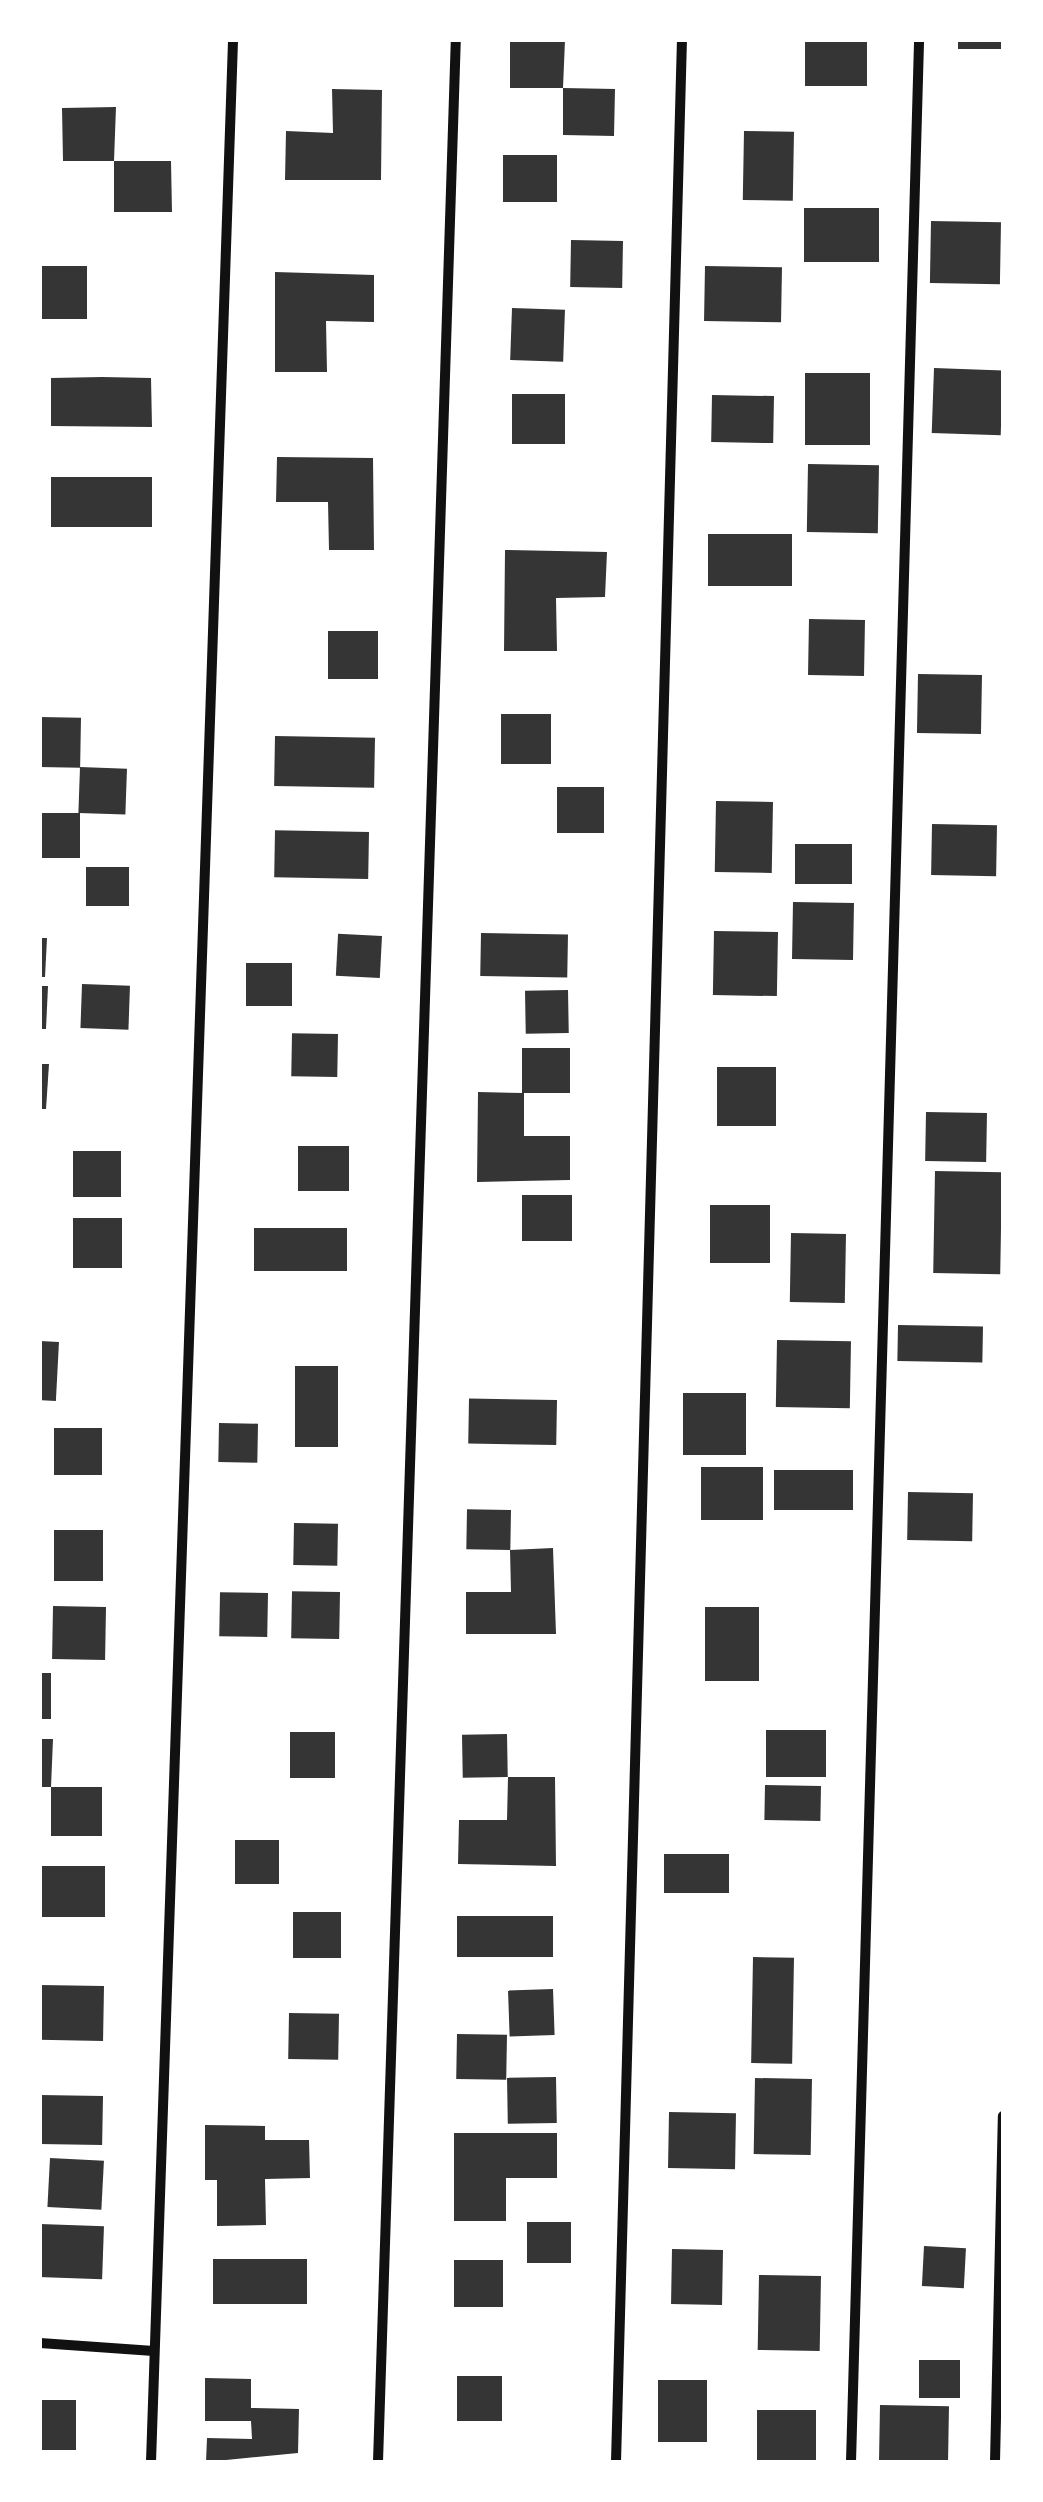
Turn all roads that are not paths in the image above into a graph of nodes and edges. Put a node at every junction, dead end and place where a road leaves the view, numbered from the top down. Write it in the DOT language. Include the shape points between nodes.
graph roads {
  1 [pos="233,40"];
  2 [pos="456,40"];
  3 [pos="682,40"];
  4 [pos="919,40"];
  5 [pos="1003,2116"];
  6 [pos="40,2344"];
  7 [pos="154,2351"];
  8 [pos="151,2462"];
  9 [pos="378,2462"];
  10 [pos="616,2462"];
  11 [pos="851,2462"];
  12 [pos="995,2462"];
  1 -- 7 [label="street"];
  2 -- 9 [label="street"];
  3 -- 10 [label="street"];
  4 -- 11 [label="street"];
  5 -- 12 [label="street"];
  6 -- 7 [label="street"];
  7 -- 8 [label="street"];
}
